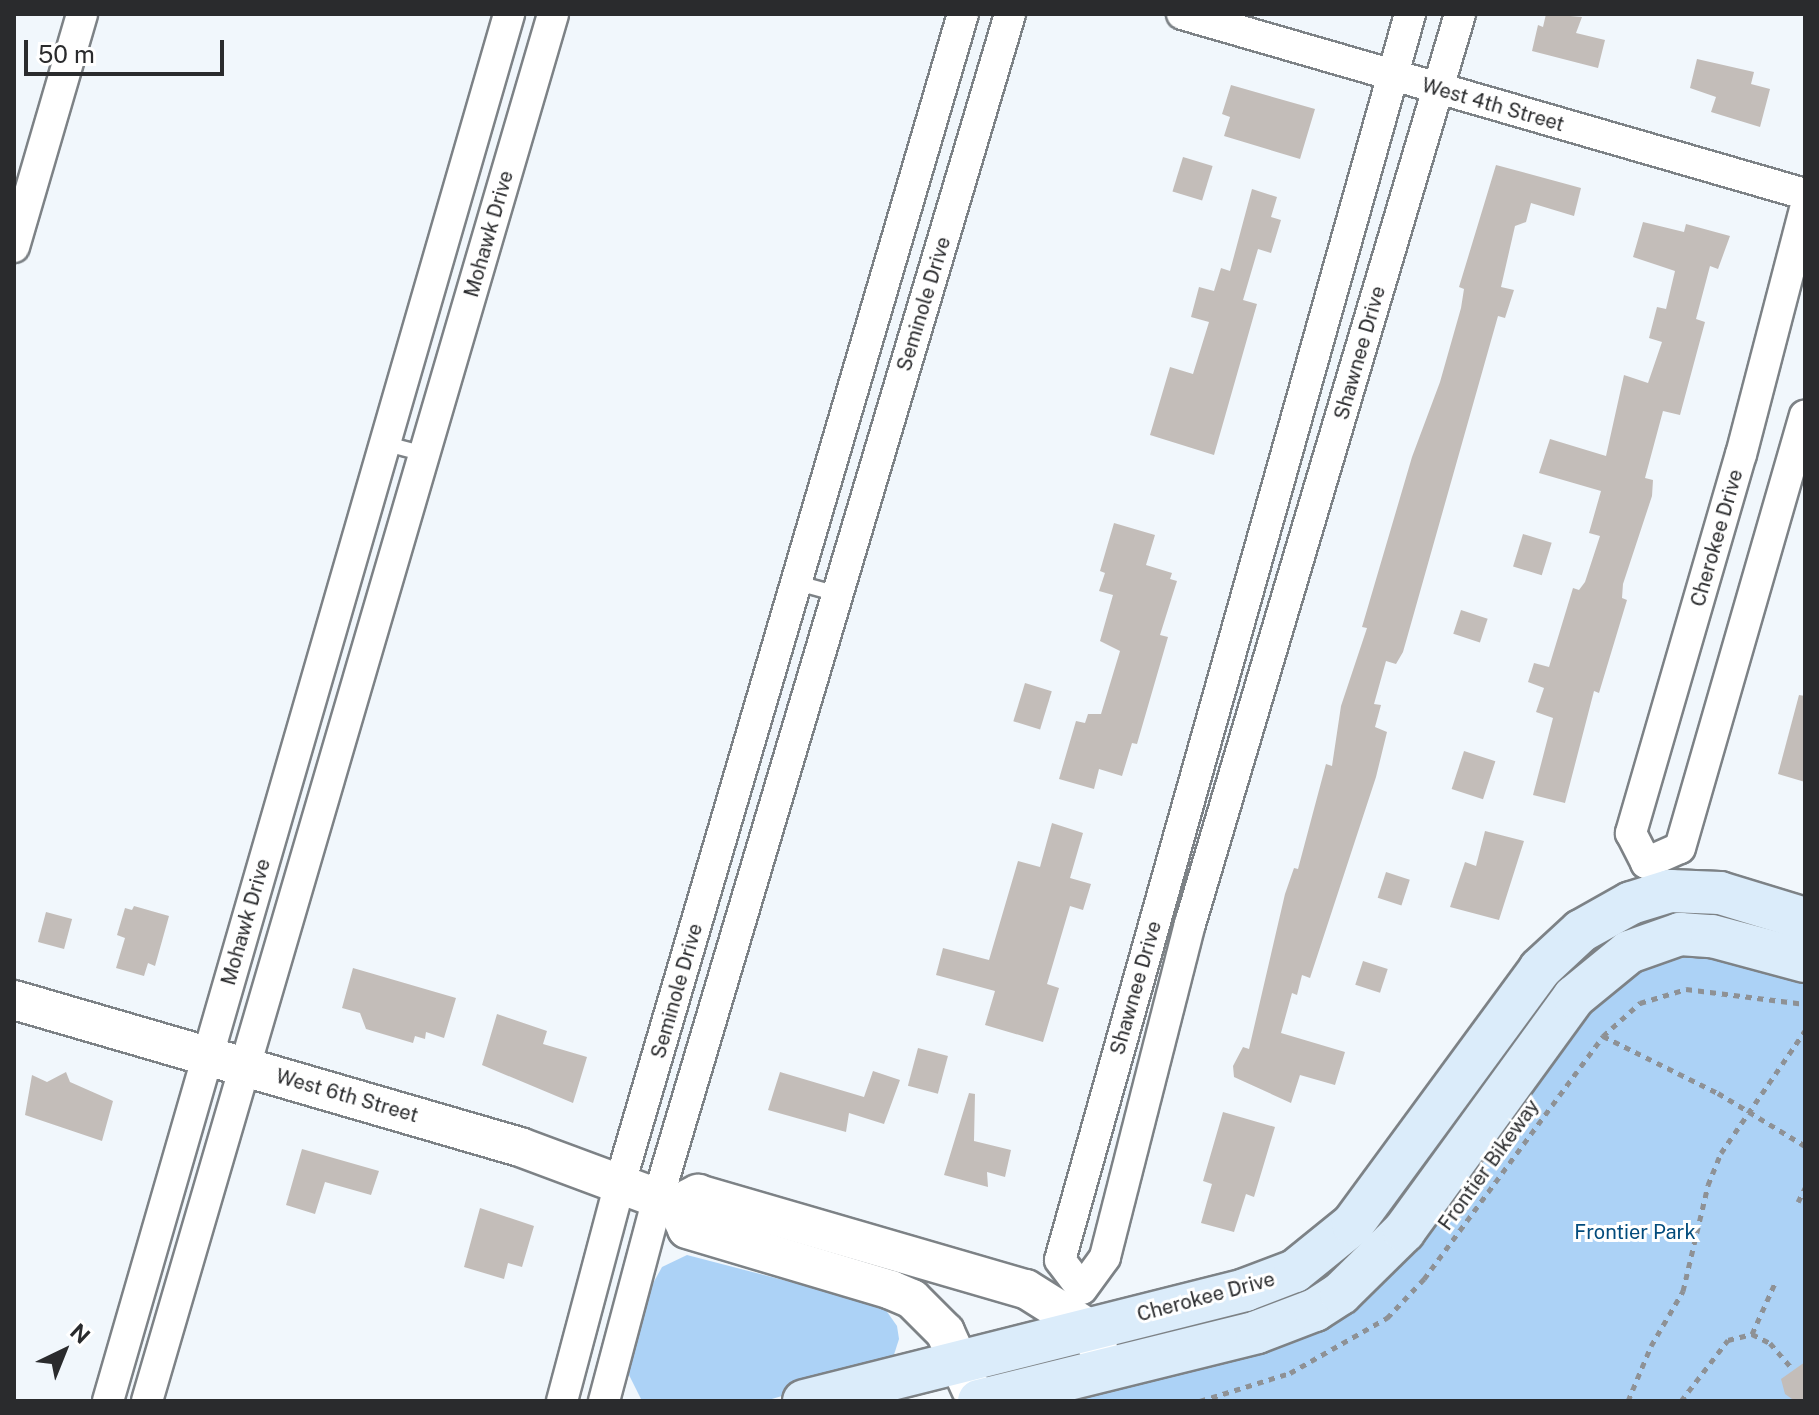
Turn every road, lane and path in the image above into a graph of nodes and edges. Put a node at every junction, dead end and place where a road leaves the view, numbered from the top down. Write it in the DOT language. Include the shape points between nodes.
graph roads {
  1 [pos="82,14"];
  2 [pos="509,14"];
  3 [pos="553,14"];
  4 [pos="963,14"];
  5 [pos="1010,14"];
  6 [pos="1182,14"];
  7 [pos="1410,14"];
  8 [pos="1460,14"];
  9 [pos="1391,76"];
  10 [pos="1438,88"];
  11 [pos="1805,194"];
  12 [pos="1805,209"];
  13 [pos="14,247"];
  14 [pos="1805,416"];
  15 [pos="383,443"];
  16 [pos="425,454"];
  17 [pos="798,583"];
  18 [pos="838,594"];
  19 [pos="1241,686"];
  20 [pos="1653,884"];
  21 [pos="1805,919"];
  22 [pos="1655,941"];
  23 [pos="1805,961"];
  24 [pos="14,1000"];
  25 [pos="1805,1004"];
  26 [pos="1805,1031"];
  27 [pos="1603,1036"];
  28 [pos="208,1054"];
  29 [pos="245,1066"];
  30 [pos="1747,1114"];
  31 [pos="1805,1146"];
  32 [pos="620,1183"];
  33 [pos="1805,1188"];
  34 [pos="667,1202"];
  35 [pos="1798,1202"];
  36 [pos="1775,1283"];
  37 [pos="1085,1309"];
  38 [pos="1752,1334"];
  39 [pos="959,1360"];
  40 [pos="1109,1368"];
  41 [pos="1793,1369"];
  42 [pos="108,1401"];
  43 [pos="147,1401"];
  44 [pos="562,1401"];
  45 [pos="604,1401"];
  46 [pos="804,1401"];
  47 [pos="977,1401"];
  48 [pos="1200,1401"];
  49 [pos="1628,1401"];
  50 [pos="1681,1401"];
  1 -- 13 [label="street"];
  2 -- 15 [label="street, Mohawk Drive"];
  3 -- 16 [label="street, Mohawk Drive"];
  4 -- 17 [label="street, Seminole Drive"];
  5 -- 18 [label="street, Seminole Drive"];
  6 -- 9 [label="street, West 4th Street"];
  7 -- 9 [label="street, Shawnee Drive"];
  8 -- 10 [label="street, Shawnee Drive"];
  9 -- 10 [label="street, West 4th Street"];
  9 -- 19 [label="street, Shawnee Drive"];
  10 -- 11 [label="street, West 4th Street"];
  10 -- 19 [label="street, Shawnee Drive"];
  12 -- 20 [label="street, Cherokee Drive" via="1741,454 1631,833"];
  14 -- 20 [label="street, Cherokee Drive" via="1680,848"];
  15 -- 16 [label="lane"];
  15 -- 28 [label="street, Mohawk Drive"];
  16 -- 29 [label="street, Mohawk Drive"];
  17 -- 18 [label="lane"];
  17 -- 32 [label="street, Seminole Drive"];
  18 -- 34 [label="street, Seminole Drive"];
  19 -- 37 [label="street, Shawnee Drive" via="1190,924 1105,1257"];
  19 -- 37 [label="street, Shawnee Drive" via="1060,1260"];
  20 -- 21 [label="main road" via="1720,893"];
  20 -- 22 [label="street, Cherokee Drive"];
  20 -- 37 [label="main road, Cherokee Drive" via="1581,931 1540,969 1369,1204 1316,1258 1245,1290"];
  22 -- 23 [label="main road" via="1712,936"];
  22 -- 40 [label="main road" via="1607,966 1574,997 1404,1231 1341,1293 1315,1310 1257,1332"];
  24 -- 28 [label="street, West 6th Street"];
  25 -- 27 [label="path, Frontier Bikeway" via="1686,989 1640,1003"];
  26 -- 30 [label="path"];
  27 -- 30 [label="path" via="1718,1093"];
  27 -- 48 [label="path, Frontier Bikeway" via="1424,1279 1387,1318 1290,1373"];
  28 -- 29 [label="street, West 6th Street"];
  28 -- 42 [label="street, Mohawk Drive"];
  29 -- 32 [label="street, West 6th Street" via="520,1147"];
  29 -- 43 [label="street, Mohawk Drive"];
  30 -- 31 [label="path"];
  30 -- 49 [label="path" via="1708,1185 1683,1291 1651,1346"];
  32 -- 34 [label="street, West 6th Street"];
  32 -- 44 [label="street, Seminole Drive"];
  33 -- 35 [label="path"];
  34 -- 37 [label="street" via="698,1194"];
  34 -- 39 [label="street, West 6th Street" via="687,1229 912,1299 945,1332"];
  34 -- 45 [label="street, Seminole Drive"];
  36 -- 38 [label="path"];
  37 -- 39 [label="main road, Cherokee Drive"];
  37 -- 40 [label="street"];
  38 -- 41 [label="path" via="1770,1343"];
  38 -- 50 [label="path" via="1728,1340"];
  39 -- 46 [label="main road, Cherokee Drive"];
  39 -- 47 [label="street, West 6th Street"];
  40 -- 47 [label="main road"];
}
